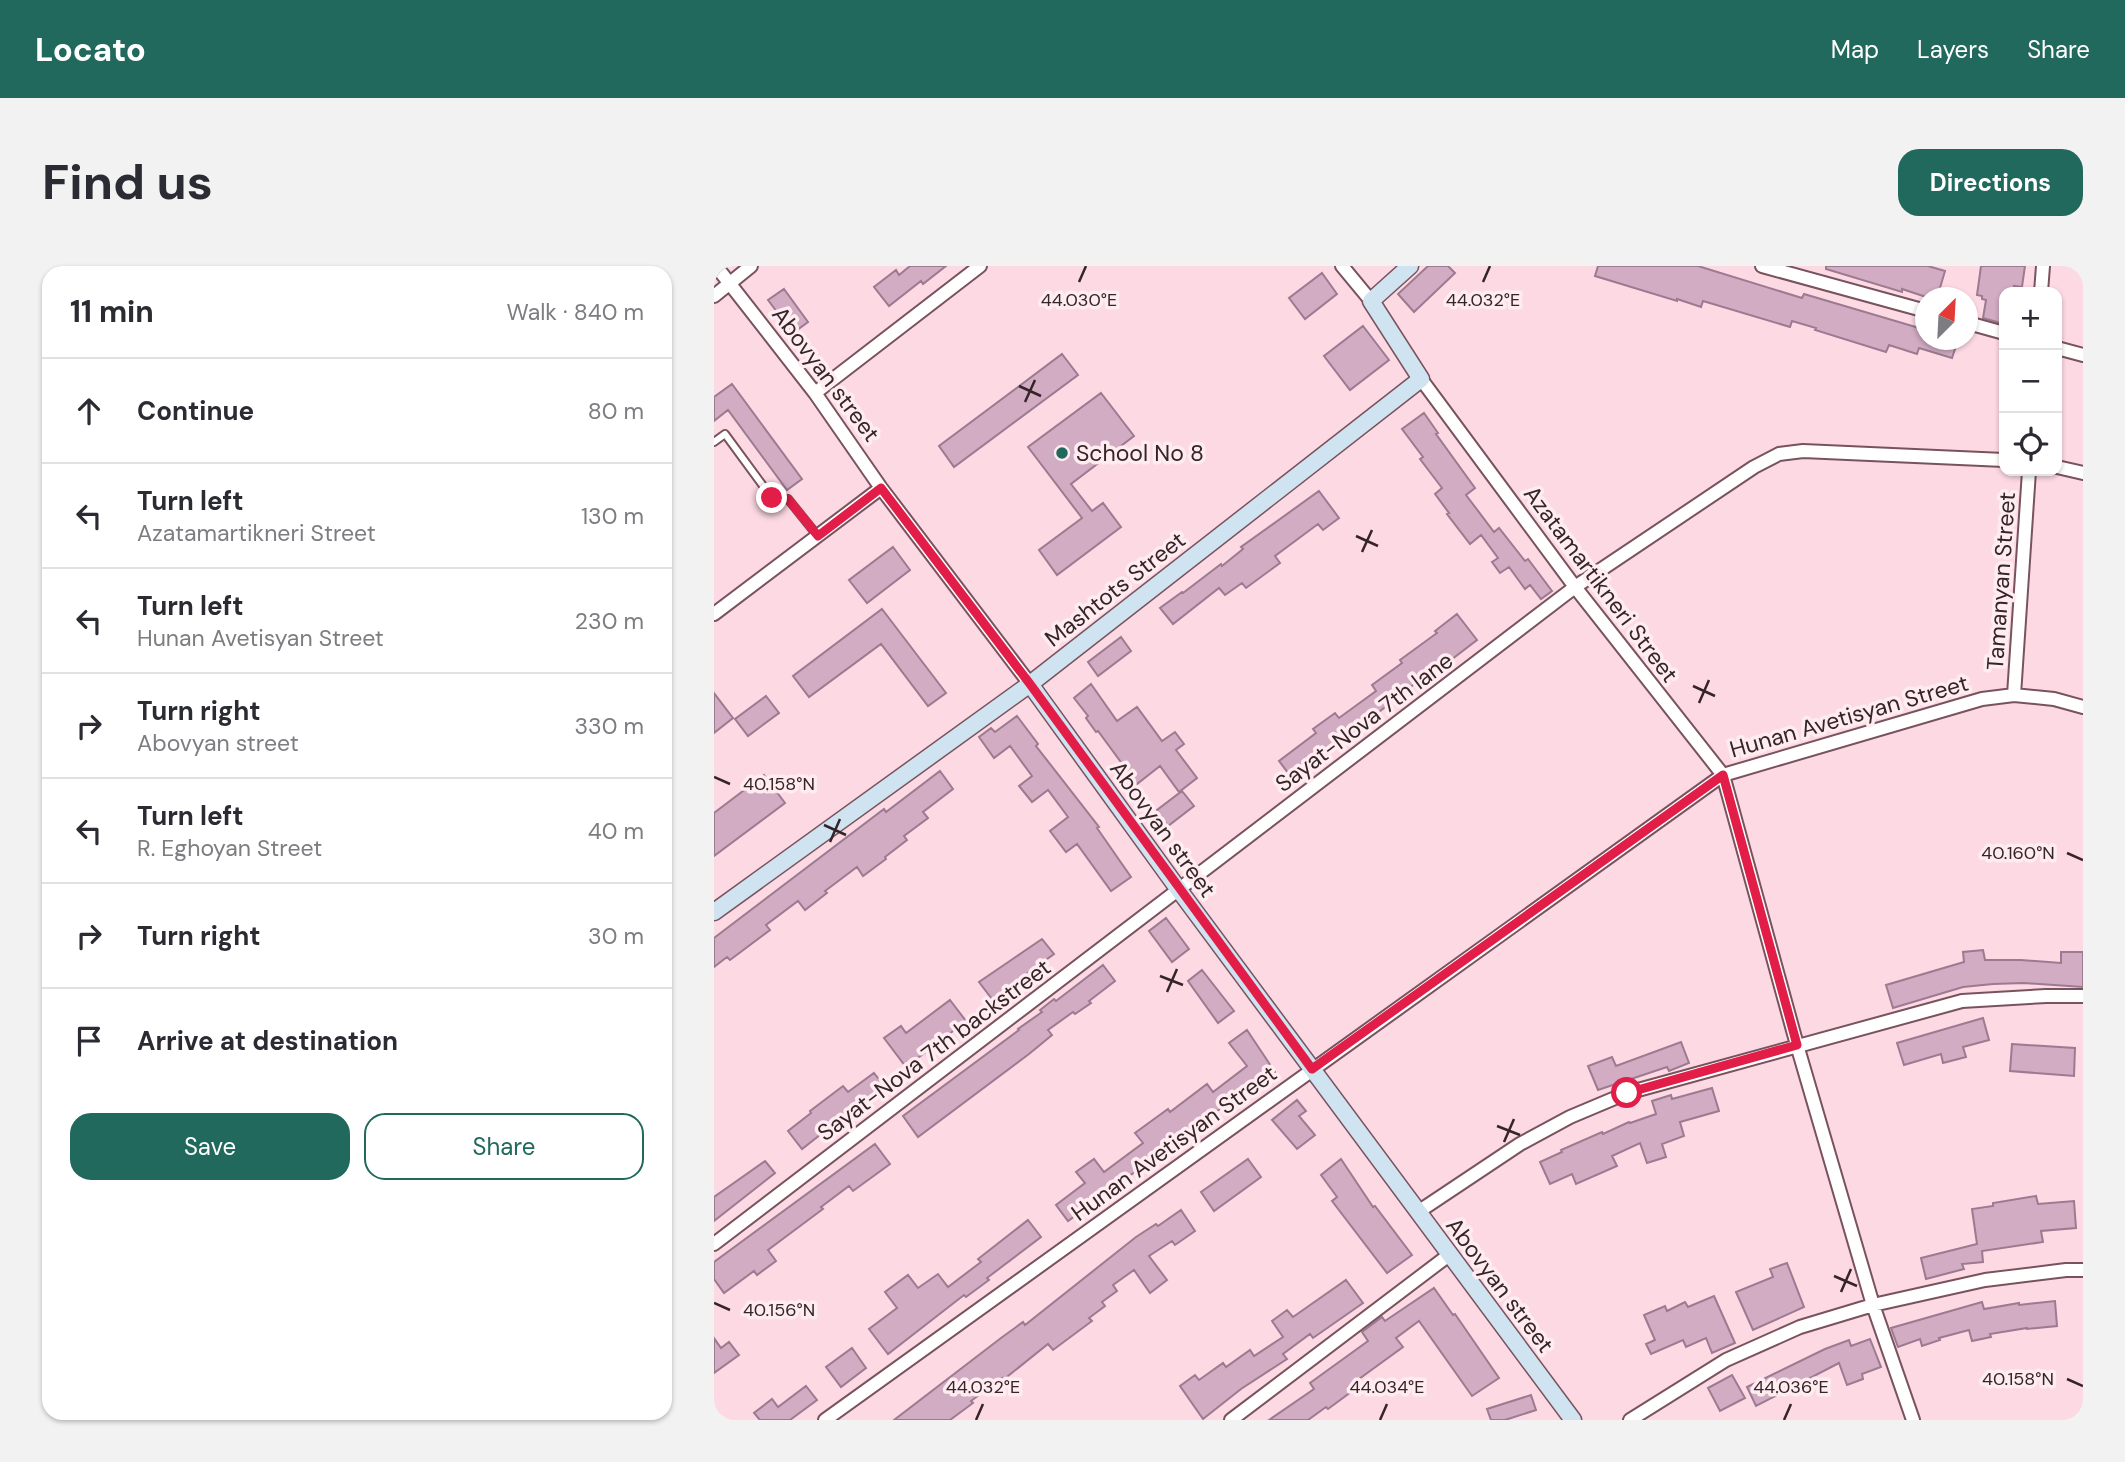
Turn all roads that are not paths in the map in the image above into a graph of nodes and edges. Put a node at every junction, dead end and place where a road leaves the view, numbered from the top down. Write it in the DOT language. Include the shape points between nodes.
graph roads {
  1 [pos="716,266"];
  2 [pos="751,266"];
  3 [pos="980,266"];
  4 [pos="1342,266"];
  5 [pos="1410,266"];
  6 [pos="1762,266"];
  7 [pos="2043,266"];
  8 [pos="729,284"];
  9 [pos="2041,287"];
  10 [pos="714,296"];
  11 [pos="1371,301"];
  12 [pos="1915,308"];
  13 [pos="1978,326"];
  14 [pos="1999,332"];
  15 [pos="2062,349"];
  16 [pos="2083,355"];
  17 [pos="1421,379"];
  18 [pos="815,393"];
  19 [pos="714,442"];
  20 [pos="1999,460"];
  21 [pos="2062,468"];
  22 [pos="2083,473"];
  23 [pos="2029,476"];
  24 [pos="881,488"];
  25 [pos="818,536"];
  26 [pos="1575,587"];
  27 [pos="714,614"];
  28 [pos="1030,684"];
  29 [pos="2014,695"];
  30 [pos="2083,707"];
  31 [pos="1723,775"];
  32 [pos="1179,890"];
  33 [pos="714,912"];
  34 [pos="2083,996"];
  35 [pos="1797,1045"];
  36 [pos="1312,1069"];
  37 [pos="1418,1212"];
  38 [pos="714,1244"];
  39 [pos="1449,1255"];
  40 [pos="2083,1270"];
  41 [pos="1873,1305"];
  42 [pos="825,1420"];
  43 [pos="1231,1420"];
  44 [pos="1573,1420"];
  45 [pos="1630,1420"];
  46 [pos="1913,1420"];
  1 -- 8 [label="street, Abovyan street"];
  2 -- 8 [label="street"];
  3 -- 18 [label="street"];
  4 -- 11 [label="street"];
  5 -- 11 [label="main road"];
  6 -- 12 [label="street"];
  7 -- 9 [label="street"];
  8 -- 10 [label="street"];
  8 -- 18 [label="street, Abovyan street"];
  11 -- 17 [label="main road"];
  13 -- 14 [label="street"];
  15 -- 16 [label="street"];
  17 -- 26 [label="street, Azatamartikneri Street"];
  17 -- 28 [label="main road, Mashtots Street"];
  18 -- 24 [label="street, Abovyan street"];
  19 -- 25 [label="lane" via="725,434 772,498 788,499"];
  20 -- 26 [label="street, Sayat-Nova 7th lane" via="1802,451 1779,454"];
  21 -- 22 [label="street"];
  23 -- 29 [label="street, Tamanyan Street"];
  24 -- 25 [label="street"];
  24 -- 28 [label="street, Abovyan street"];
  25 -- 27 [label="street"];
  26 -- 31 [label="street, Azatamartikneri Street"];
  26 -- 32 [label="street, Sayat-Nova 7th lane"];
  28 -- 32 [label="main road, Abovyan street"];
  28 -- 33 [label="main road, Mashtots Street"];
  29 -- 30 [label="street, Hunan Avetisyan Street"];
  29 -- 31 [label="street, Hunan Avetisyan Street" via="1982,699"];
  31 -- 35 [label="street, Azatamartikneri Street"];
  31 -- 36 [label="street, Hunan Avetisyan Street"];
  32 -- 36 [label="main road, Abovyan street"];
  32 -- 38 [label="street, Sayat-Nova 7th backstreet"];
  34 -- 35 [label="street" via="1962,1001"];
  35 -- 37 [label="street" via="1627,1093 1581,1112 1520,1144"];
  35 -- 41 [label="street, Azatamartikneri Street"];
  36 -- 37 [label="main road, Abovyan street"];
  36 -- 42 [label="street, Hunan Avetisyan Street"];
  37 -- 39 [label="main road, Abovyan street"];
  39 -- 43 [label="street"];
  39 -- 44 [label="main road, Abovyan street"];
  40 -- 41 [label="street" via="1985,1280"];
  41 -- 45 [label="street" via="1800,1327 1726,1360"];
  41 -- 46 [label="street, Azatamartikneri Street"];
}
